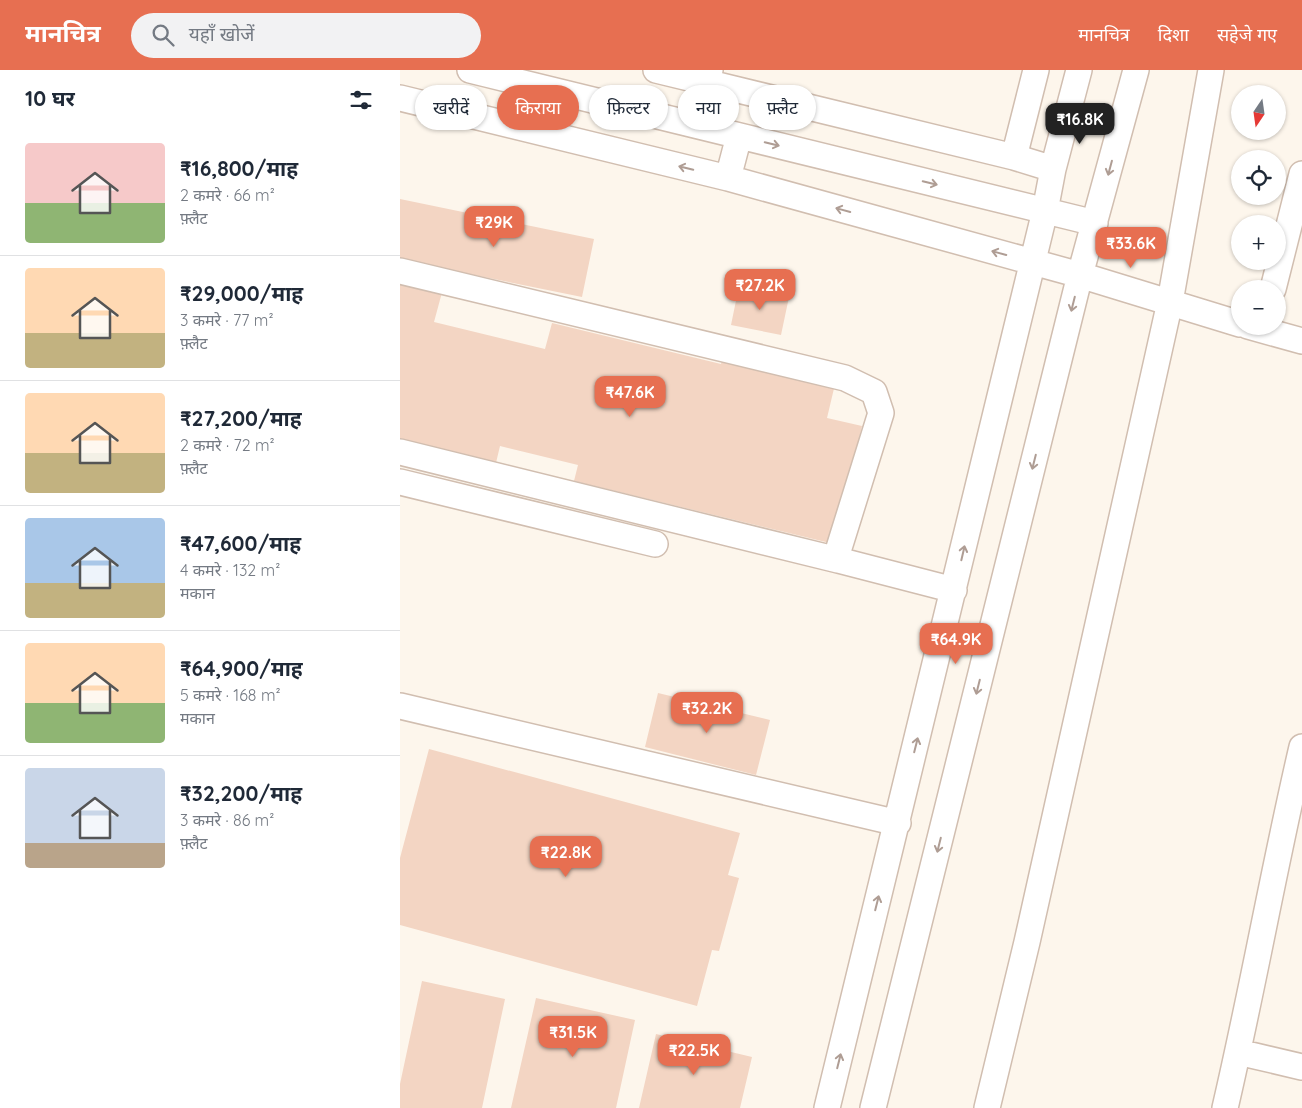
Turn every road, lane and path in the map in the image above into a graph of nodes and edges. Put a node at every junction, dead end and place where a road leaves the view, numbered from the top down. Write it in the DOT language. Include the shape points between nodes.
graph roads {
  1 [pos="470,70"];
  2 [pos="656,70"];
  3 [pos="1036,70"];
  4 [pos="1079,70"];
  5 [pos="1136,70"];
  6 [pos="1211,70"];
  7 [pos="708,76"];
  8 [pos="400,98"];
  9 [pos="678,122"];
  10 [pos="713,130"];
  11 [pos="739,136"];
  12 [pos="1014,158"];
  13 [pos="1053,169"];
  14 [pos="1302,174"];
  15 [pos="728,178"];
  16 [pos="1045,211"];
  17 [pos="1095,223"];
  18 [pos="1032,262"];
  19 [pos="400,271"];
  20 [pos="1080,275"];
  21 [pos="1275,280"];
  22 [pos="1170,302"];
  23 [pos="1231,320"];
  24 [pos="1281,335"];
  25 [pos="1302,341"];
  26 [pos="400,452"];
  27 [pos="400,482"];
  28 [pos="655,544"];
  29 [pos="838,560"];
  30 [pos="954,590"];
  31 [pos="400,706"];
  32 [pos="1302,746"];
  33 [pos="898,822"];
  34 [pos="1292,832"];
  35 [pos="1238,1052"];
  36 [pos="1302,1067"];
  37 [pos="827,1108"];
  38 [pos="873,1108"];
  39 [pos="987,1108"];
  40 [pos="1225,1108"];
  1 -- 9 [label="street"];
  2 -- 7 [label="street"];
  3 -- 12 [label="street"];
  4 -- 13 [label="street"];
  5 -- 17 [label="street, one-way"];
  6 -- 22 [label="street"];
  7 -- 12 [label="street"];
  15 -- 8 [label="street, one-way"];
  10 -- 11 [label="street"];
  11 -- 15 [label="street"];
  11 -- 16 [label="street, one-way"];
  12 -- 13 [label="street"];
  13 -- 16 [label="street"];
  14 -- 21 [label="street"];
  18 -- 15 [label="street, one-way"];
  16 -- 17 [label="street"];
  16 -- 18 [label="street"];
  17 -- 20 [label="street"];
  18 -- 20 [label="street"];
  30 -- 18 [label="street, one-way"];
  19 -- 29 [label="street" via="845,378 874,392 881,413"];
  20 -- 22 [label="street"];
  20 -- 38 [label="street, one-way"];
  22 -- 23 [label="street"];
  22 -- 39 [label="street"];
  24 -- 25 [label="street"];
  26 -- 29 [label="street"];
  27 -- 28 [label="street"];
  29 -- 30 [label="street"];
  33 -- 30 [label="street, one-way"];
  31 -- 33 [label="street"];
  32 -- 34 [label="street"];
  37 -- 33 [label="street, one-way"];
  34 -- 35 [label="street"];
  35 -- 36 [label="street"];
  35 -- 40 [label="street"];
}
